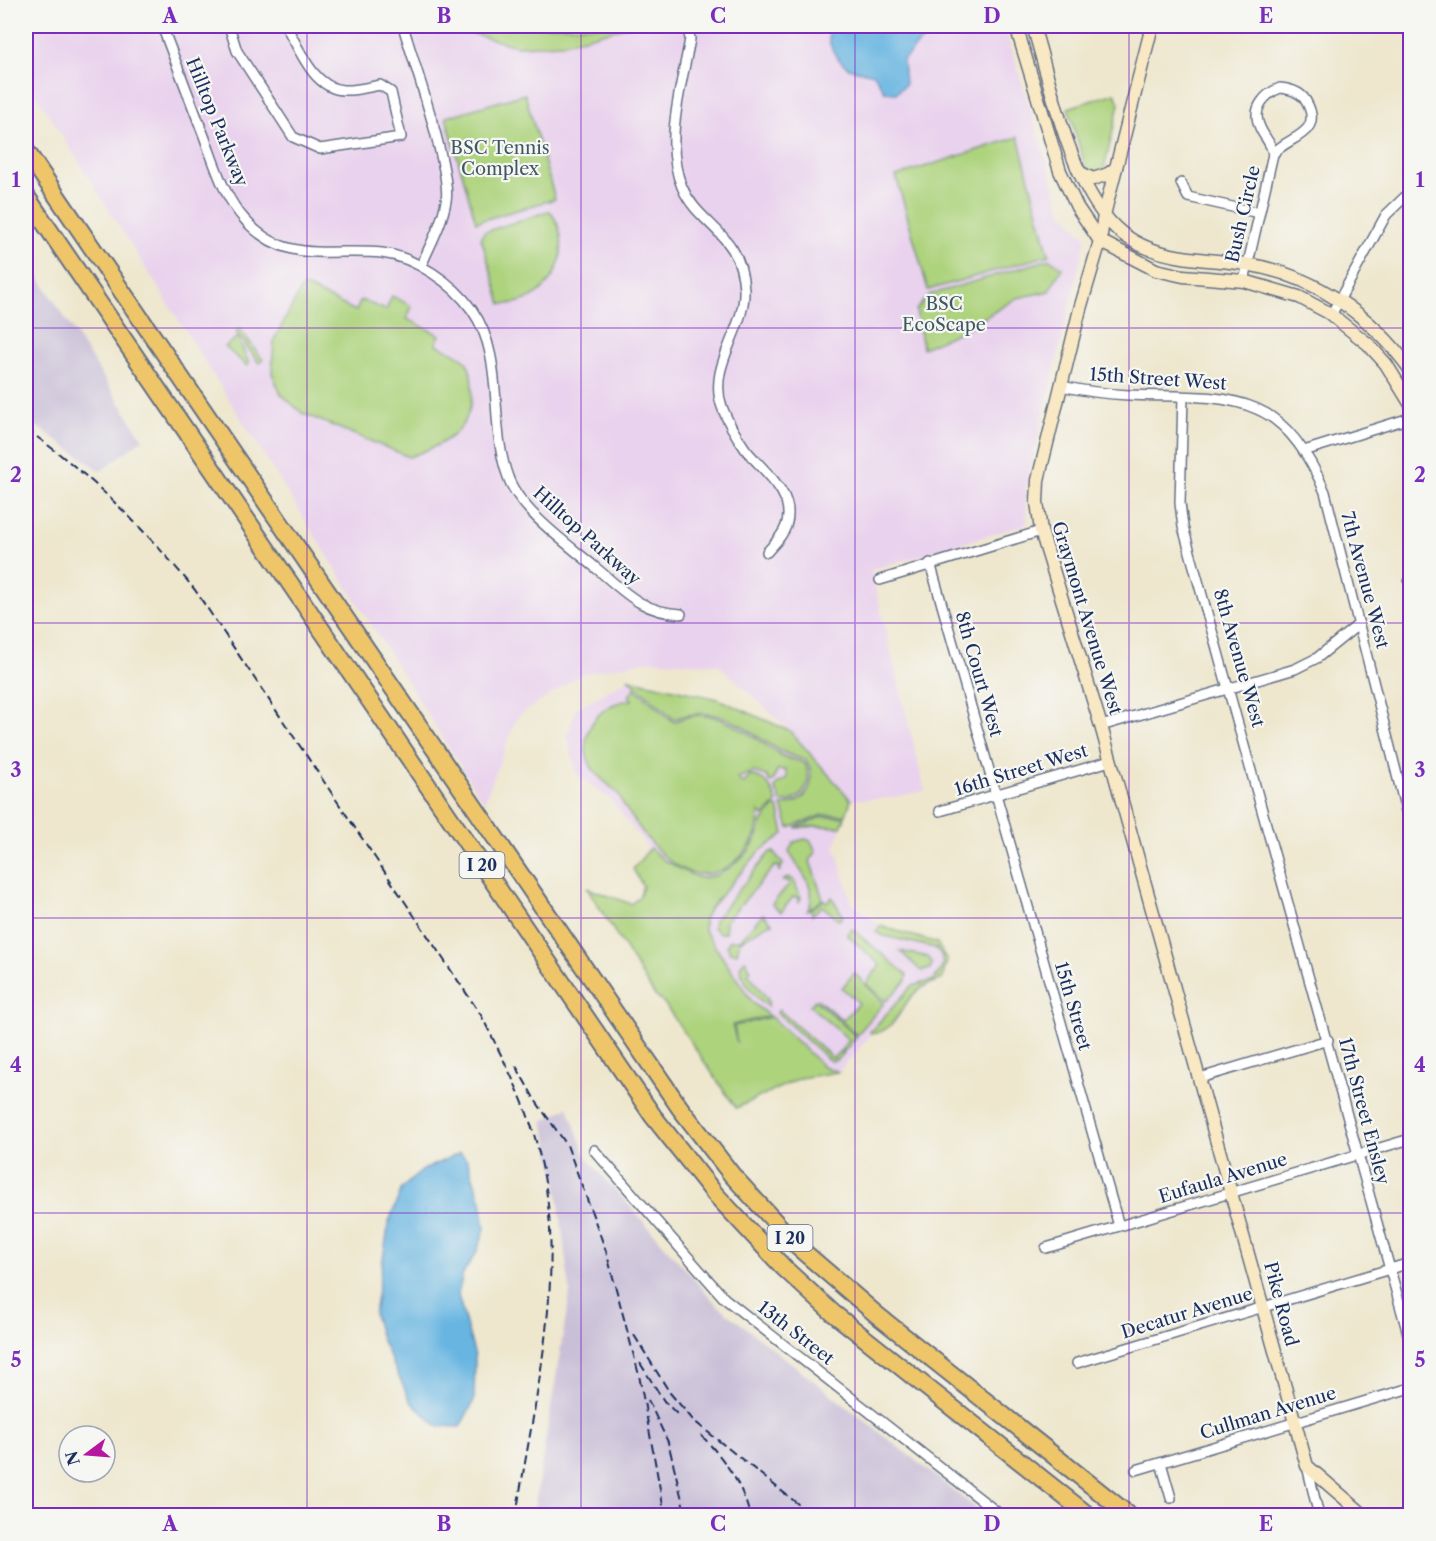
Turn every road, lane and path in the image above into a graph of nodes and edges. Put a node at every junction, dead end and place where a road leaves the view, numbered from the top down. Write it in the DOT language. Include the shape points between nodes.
graph roads {
  1 [pos="162,26"];
  2 [pos="229,26"];
  3 [pos="286,26"];
  4 [pos="403,26"];
  5 [pos="688,26"];
  6 [pos="1016,26"];
  7 [pos="1033,26"];
  8 [pos="1152,26"];
  9 [pos="1408,26"];
  10 [pos="1410,34"];
  11 [pos="26,151"];
  12 [pos="1273,154"];
  13 [pos="1116,168"];
  14 [pos="1081,173"];
  15 [pos="1181,183"];
  16 [pos="1410,192"];
  17 [pos="26,196"];
  18 [pos="1259,213"];
  19 [pos="1104,215"];
  20 [pos="1100,242"];
  21 [pos="1247,264"];
  22 [pos="421,266"];
  23 [pos="1244,281"];
  24 [pos="1340,299"];
  25 [pos="1331,315"];
  26 [pos="1410,369"];
  27 [pos="1061,386"];
  28 [pos="1183,397"];
  29 [pos="1410,403"];
  30 [pos="1410,418"];
  31 [pos="1304,451"];
  32 [pos="1041,531"];
  33 [pos="767,552"];
  34 [pos="930,563"];
  35 [pos="880,580"];
  36 [pos="681,614"];
  37 [pos="1359,624"];
  38 [pos="1228,688"];
  39 [pos="1101,726"];
  40 [pos="1110,761"];
  41 [pos="996,795"];
  42 [pos="940,811"];
  43 [pos="1410,826"];
  44 [pos="1295,924"];
  45 [pos="1328,1040"];
  46 [pos="1200,1078"];
  47 [pos="1410,1139"];
  48 [pos="594,1150"];
  49 [pos="1359,1154"];
  50 [pos="1232,1193"];
  51 [pos="1119,1226"];
  52 [pos="1046,1248"];
  53 [pos="1410,1263"];
  54 [pos="1390,1269"];
  55 [pos="1263,1307"];
  56 [pos="1410,1341"];
  57 [pos="1077,1364"];
  58 [pos="1410,1388"];
  59 [pos="1295,1422"];
  60 [pos="1161,1462"];
  61 [pos="1307,1466"];
  62 [pos="1136,1470"];
  63 [pos="1171,1498"];
  64 [pos="1002,1515"];
  65 [pos="1089,1515"];
  66 [pos="1130,1515"];
  67 [pos="1319,1515"];
  68 [pos="1365,1515"];
  1 -- 22 [label="street, Hilltop Parkway" via="222,183 246,221 262,236 285,248 307,253 384,253"];
  2 -- 3 [label="street" via="237,51 293,137 320,149 401,137 391,92 380,85 345,91 330,88 316,76"];
  4 -- 22 [label="street" via="444,169 447,199"];
  5 -- 33 [label="street" via="690,39 673,159 691,201 729,241 741,269 743,313 722,363 718,387 735,435 777,483 785,499 787,524"];
  6 -- 20 [label="main road" via="1060,171"];
  7 -- 14 [label="main road"];
  8 -- 13 [label="main road, Graymont Avenue West"];
  9 -- 10 [label="street"];
  11 -- 66 [label="highway, I 20" via="680,1108 732,1175 799,1248 877,1315"];
  12 -- 12 [label="street, Bush Circle" via="1272,143 1258,125 1258,109 1270,92 1290,89 1307,101 1310,122 1301,137 1280,145"];
  12 -- 18 [label="street, Bush Circle"];
  13 -- 14 [label="main road" via="1094,179"];
  13 -- 19 [label="main road, Graymont Avenue West"];
  14 -- 19 [label="main road"];
  15 -- 18 [label="street" via="1188,197"];
  16 -- 24 [label="street" via="1386,215"];
  17 -- 65 [label="highway, I 20" via="653,1116 715,1194 784,1268 833,1313"];
  18 -- 21 [label="street, Bush Circle"];
  19 -- 20 [label="main road, Graymont Avenue West"];
  19 -- 21 [label="main road" via="1126,237 1160,253 1186,260"];
  20 -- 23 [label="main road" via="1156,270"];
  20 -- 27 [label="main road, Graymont Avenue West"];
  21 -- 23 [label="street, Bush Circle"];
  21 -- 24 [label="main road" via="1297,279"];
  22 -- 36 [label="street, Hilltop Parkway" via="448,285 482,326 490,355 502,456 517,495 549,528 640,604 660,613"];
  23 -- 25 [label="main road" via="1299,297"];
  24 -- 25 [label="street"];
  24 -- 26 [label="main road" via="1370,322"];
  25 -- 29 [label="main road" via="1386,364"];
  27 -- 28 [label="street, 15th Street West" via="1093,393"];
  27 -- 32 [label="main road, Graymont Avenue West" via="1038,480 1036,502"];
  28 -- 31 [label="street, 15th Street West" via="1226,400 1258,409 1279,424"];
  28 -- 38 [label="street, 8th Avenue West" via="1183,527"];
  30 -- 31 [label="street"];
  31 -- 37 [label="street, 7th Avenue West" via="1325,492"];
  32 -- 34 [label="street"];
  32 -- 39 [label="main road, Graymont Avenue West"];
  34 -- 35 [label="street"];
  34 -- 41 [label="street, 8th Court West"];
  37 -- 38 [label="street, 16th Street West" via="1317,658 1295,669"];
  37 -- 43 [label="street, 7th Avenue West"];
  38 -- 39 [label="street, 16th Street West"];
  38 -- 44 [label="street, 8th Avenue West"];
  39 -- 40 [label="main road, Graymont Avenue West"];
  40 -- 41 [label="street, 16th Street West"];
  40 -- 46 [label="main road, Graymont Avenue West"];
  41 -- 42 [label="street, 16th Street West"];
  41 -- 51 [label="street, 15th Street"];
  44 -- 45 [label="street, 17th Street Ensley"];
  45 -- 46 [label="street"];
  45 -- 49 [label="street, 17th Street Ensley"];
  46 -- 50 [label="main road, Pike Road"];
  47 -- 49 [label="street, Eufaula Avenue"];
  48 -- 64 [label="street, 13th Street" via="724,1298"];
  49 -- 50 [label="street, Eufaula Avenue"];
  49 -- 54 [label="street, 17th Street Ensley"];
  50 -- 51 [label="street, Eufaula Avenue"];
  50 -- 55 [label="main road, Pike Road"];
  51 -- 52 [label="street, Eufaula Avenue"];
  53 -- 54 [label="street, Decatur Avenue"];
  54 -- 55 [label="street, Decatur Avenue"];
  54 -- 56 [label="street, 17th Street Ensley"];
  55 -- 57 [label="street, Decatur Avenue"];
  55 -- 59 [label="main road, Pike Road"];
  58 -- 59 [label="street, Cullman Avenue"];
  59 -- 60 [label="street, Cullman Avenue"];
  59 -- 61 [label="main road, Pike Road"];
  60 -- 62 [label="street, Cullman Avenue"];
  60 -- 63 [label="street"];
  61 -- 67 [label="street"];
  61 -- 68 [label="main road"];
}
